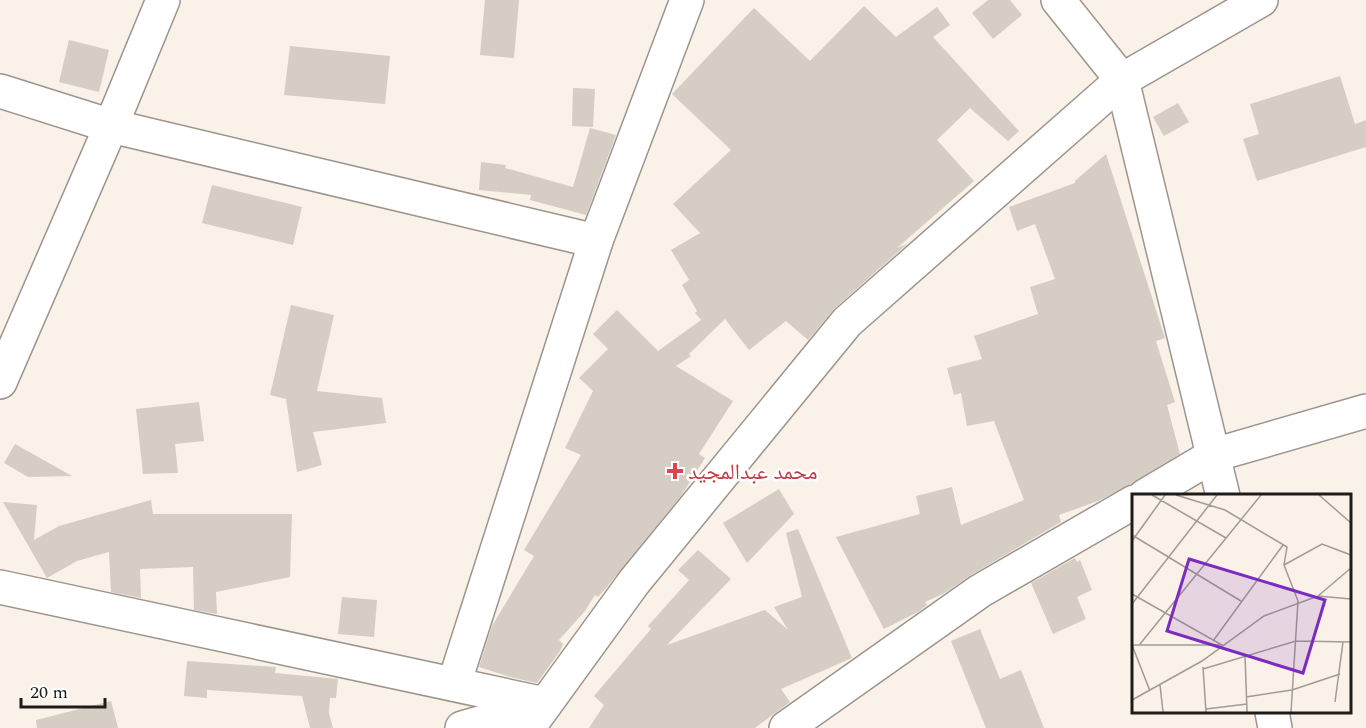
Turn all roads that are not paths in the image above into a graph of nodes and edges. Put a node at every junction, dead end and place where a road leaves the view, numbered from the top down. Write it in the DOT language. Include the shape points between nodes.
graph roads {
  1 [pos="163,0"];
  2 [pos="687,0"];
  3 [pos="1058,0"];
  4 [pos="1261,0"];
  5 [pos="1122,80"];
  6 [pos="0,91"];
  7 [pos="111,126"];
  8 [pos="596,241"];
  9 [pos="0,382"];
  10 [pos="1366,411"];
  11 [pos="1214,455"];
  12 [pos="1146,494"];
  13 [pos="1223,494"];
  14 [pos="1132,503"];
  15 [pos="0,587"];
  16 [pos="454,684"];
  17 [pos="1272,713"];
  18 [pos="536,716"];
  19 [pos="788,727"];
  20 [pos="462,728"];
  21 [pos="1275,728"];
  1 -- 7 [label="street"];
  2 -- 8 [label="street"];
  3 -- 5 [label="street"];
  4 -- 5 [label="street"];
  5 -- 11 [label="street"];
  5 -- 18 [label="street" via="848,322 634,582"];
  6 -- 7 [label="street"];
  7 -- 8 [label="street"];
  7 -- 9 [label="street"];
  8 -- 16 [label="street"];
  10 -- 11 [label="street"];
  11 -- 12 [label="street"];
  11 -- 13 [label="street"];
  14 -- 19 [label="street" via="980,591"];
  15 -- 16 [label="street"];
  16 -- 18 [label="street"];
  17 -- 21 [label="street"];
  18 -- 20 [label="street"];
}
